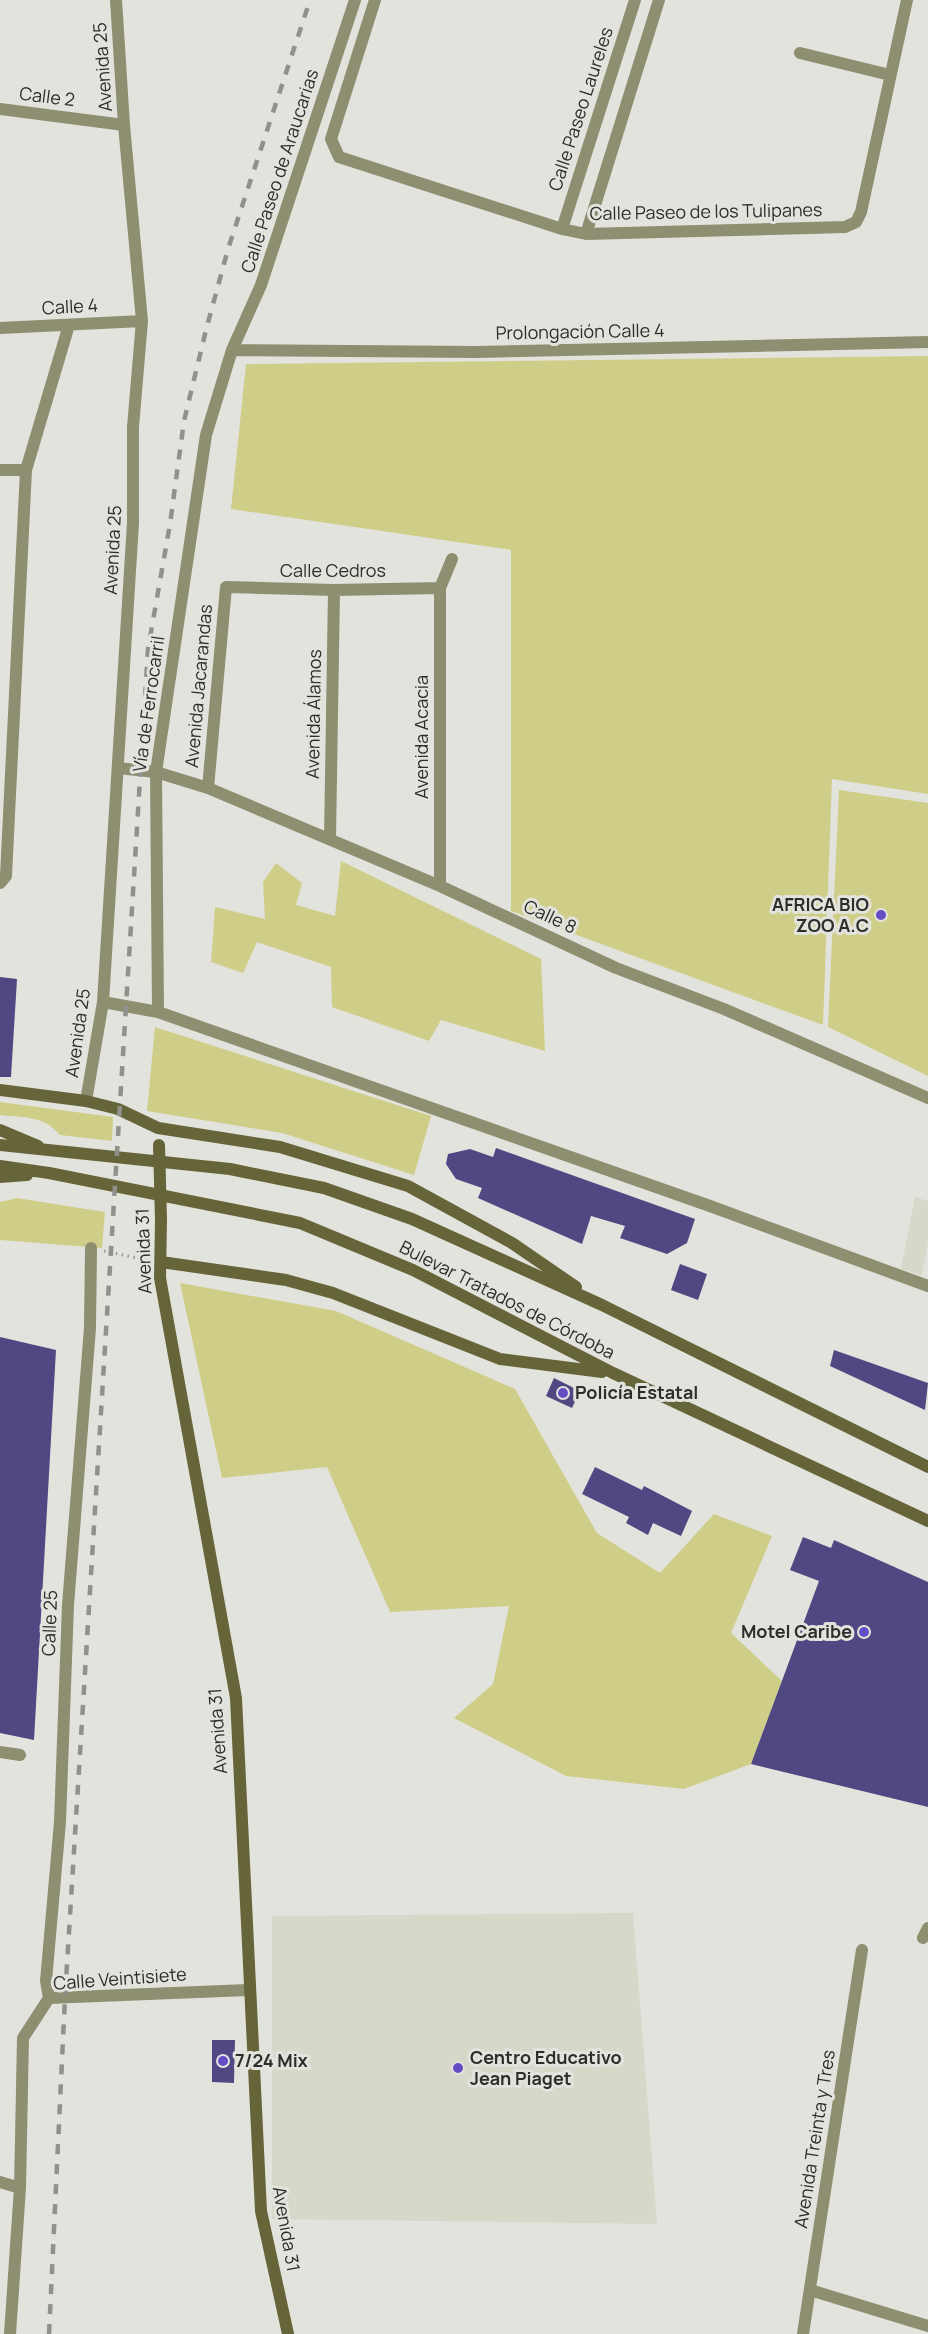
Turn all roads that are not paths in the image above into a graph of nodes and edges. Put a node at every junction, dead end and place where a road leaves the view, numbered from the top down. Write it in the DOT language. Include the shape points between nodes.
graph roads {
  1 [pos="116,0"];
  2 [pos="355,0"];
  3 [pos="375,0"];
  4 [pos="635,0"];
  5 [pos="658,0"];
  6 [pos="907,0"];
  7 [pos="800,53"];
  8 [pos="890,75"];
  9 [pos="0,109"];
  10 [pos="124,125"];
  11 [pos="562,229"];
  12 [pos="586,234"];
  13 [pos="142,321"];
  14 [pos="69,326"];
  15 [pos="0,328"];
  16 [pos="928,342"];
  17 [pos="232,350"];
  18 [pos="26,470"];
  19 [pos="2,472"];
  20 [pos="453,559"];
  21 [pos="226,587"];
  22 [pos="440,588"];
  23 [pos="334,590"];
  24 [pos="5,741"];
  25 [pos="118,768"];
  26 [pos="156,772"];
  27 [pos="208,788"];
  28 [pos="330,839"];
  29 [pos="0,883"];
  30 [pos="440,886"];
  31 [pos="103,1002"];
  32 [pos="158,1012"];
  33 [pos="0,1090"];
  34 [pos="928,1098"];
  35 [pos="86,1101"];
  36 [pos="158,1128"];
  37 [pos="0,1130"];
  38 [pos="0,1145"];
  39 [pos="50,1151"];
  40 [pos="0,1166"];
  41 [pos="49,1173"];
  42 [pos="0,1177"];
  43 [pos="91,1248"];
  44 [pos="161,1263"];
  45 [pos="928,1286"];
  46 [pos="602,1305"];
  47 [pos="613,1373"];
  48 [pos="928,1467"];
  49 [pos="928,1521"];
  50 [pos="0,1752"];
  51 [pos="20,1755"];
  52 [pos="862,1950"];
  53 [pos="248,1990"];
  54 [pos="49,1998"];
  55 [pos="0,2182"];
  56 [pos="20,2188"];
  57 [pos="810,2290"];
  58 [pos="928,2326"];
  59 [pos="7,2327"];
  60 [pos="288,2334"];
  61 [pos="803,2334"];
  1 -- 10 [label="street, Avenida 25"];
  2 -- 17 [label="street, Calle Paseo de Araucarias" via="261,285"];
  3 -- 11 [label="street, Calle Paseo de los Tulipanes" via="331,139 339,157"];
  4 -- 11 [label="street, Calle Paseo Laureles"];
  5 -- 12 [label="street"];
  6 -- 8 [label="street, Calle Paseo de los Tulipanes"];
  7 -- 8 [label="street"];
  8 -- 12 [label="street, Calle Paseo de los Tulipanes" via="861,212 845,227"];
  9 -- 10 [label="street, Calle 2"];
  10 -- 13 [label="street, Avenida 25"];
  11 -- 12 [label="street, Calle Paseo de los Tulipanes"];
  13 -- 14 [label="street, Calle 4"];
  13 -- 25 [label="street, Avenida 25"];
  14 -- 15 [label="street, Calle 4"];
  14 -- 18 [label="street"];
  16 -- 17 [label="street, Prolongación Calle 4" via="477,352"];
  17 -- 26 [label="street, Vía de Ferrocarril" via="206,435"];
  18 -- 19 [label="street"];
  18 -- 24 [label="street"];
  20 -- 22 [label="street"];
  21 -- 23 [label="street, Calle Cedros"];
  21 -- 27 [label="street, Avenida Jacarandas"];
  22 -- 23 [label="street, Calle Cedros"];
  22 -- 30 [label="street, Avenida Acacia"];
  23 -- 28 [label="street, Avenida Álamos"];
  24 -- 29 [label="street" via="6,876"];
  25 -- 26 [label="street, Calle 8"];
  25 -- 31 [label="street, Avenida 25"];
  26 -- 27 [label="street, Calle 8"];
  26 -- 32 [label="street, Vía de Ferrocarril"];
  27 -- 28 [label="street, Calle 8"];
  28 -- 30 [label="street, Calle 8"];
  30 -- 34 [label="street, Calle 8" via="616,968 724,1009"];
  31 -- 32 [label="street"];
  31 -- 35 [label="street, Avenida 25"];
  32 -- 45 [label="street"];
  33 -- 35 [label="main road"];
  35 -- 36 [label="main road" via="118,1109"];
  36 -- 44 [label="main road, Avenida 31, bridge"];
  36 -- 46 [label="main road" via="280,1147 408,1186 512,1243"];
  37 -- 39 [label="main road, Bulevar Tratados de Córdoba"];
  38 -- 39 [label="main road, Bulevar Tratados de Córdoba"];
  39 -- 46 [label="main road, Bulevar Tratados de Córdoba" via="230,1169 324,1188 412,1219"];
  40 -- 41 [label="main road, Bulevar Tratados de Córdoba"];
  41 -- 42 [label="main road, Bulevar Tratados de Córdoba"];
  41 -- 47 [label="main road, Bulevar Tratados de Córdoba" via="300,1223 413,1270"];
  43 -- 54 [label="street, Calle 25" via="90,1328 68,1605 60,1822 46,1981"];
  44 -- 47 [label="main road" via="286,1280 333,1293 500,1359"];
  44 -- 53 [label="main road, Avenida 31" via="160,1278 236,1698"];
  46 -- 48 [label="main road, Bulevar Tratados de Córdoba"];
  47 -- 49 [label="main road, Bulevar Tratados de Córdoba"];
  50 -- 51 [label="street"];
  52 -- 57 [label="street, Avenida Treinta y Tres"];
  53 -- 54 [label="street, Calle Veintisiete"];
  53 -- 60 [label="main road, Avenida 31" via="261,2211"];
  54 -- 56 [label="street, Calle Veintisiete" via="23,2038"];
  55 -- 56 [label="street"];
  56 -- 59 [label="street, Calle Veintisiete"];
  57 -- 58 [label="street"];
  57 -- 61 [label="street, Avenida Treinta y Tres"];
}
